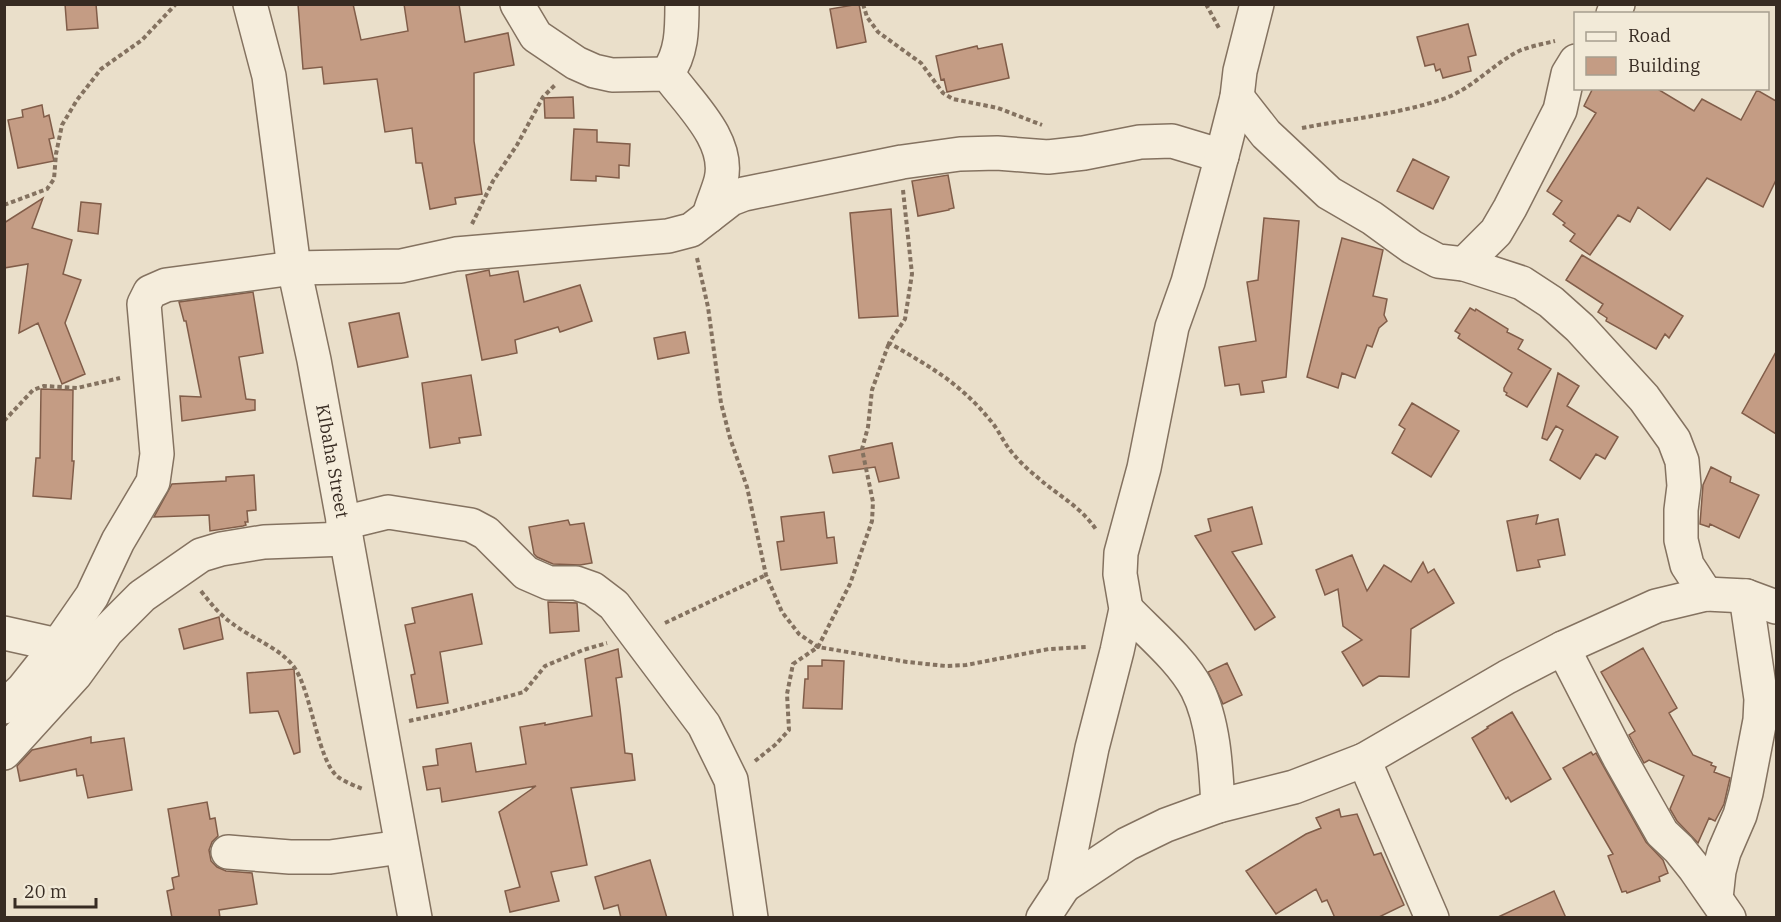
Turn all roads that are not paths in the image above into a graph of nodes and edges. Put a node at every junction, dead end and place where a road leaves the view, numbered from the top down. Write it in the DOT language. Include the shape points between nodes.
graph roads {
  1 [pos="250,4"];
  2 [pos="517,4"];
  3 [pos="682,4"];
  4 [pos="1257,4"];
  5 [pos="1570,50"];
  6 [pos="667,74"];
  7 [pos="1237,97"];
  8 [pos="1222,156"];
  9 [pos="1510,208"];
  10 [pos="700,223"];
  11 [pos="1464,264"];
  12 [pos="294,268"];
  13 [pos="1522,283"];
  14 [pos="345,531"];
  15 [pos="1706,594"];
  16 [pos="1746,596"];
  17 [pos="1776,607"];
  18 [pos="1126,609"];
  19 [pos="4,633"];
  20 [pos="58,645"];
  21 [pos="1563,648"];
  22 [pos="4,707"];
  23 [pos="4,753"];
  24 [pos="1364,760"];
  25 [pos="1218,806"];
  26 [pos="401,848"];
  27 [pos="228,852"];
  28 [pos="1064,886"];
  29 [pos="1723,908"];
  30 [pos="415,918"];
  31 [pos="751,918"];
  32 [pos="1043,918"];
  33 [pos="1432,918"];
  1 -- 12 [label="street, KIbaha Street" via="269,76"];
  2 -- 6 [label="street" via="536,36 576,63 612,75"];
  3 -- 6 [label="street" via="678,54"];
  4 -- 7 [label="street"];
  5 -- 9 [label="street" via="1560,111"];
  6 -- 10 [label="street" via="720,148 722,180"];
  7 -- 8 [label="street"];
  7 -- 11 [label="street" via="1266,134 1329,193 1438,261"];
  8 -- 10 [label="street" via="1172,141 1140,142 1062,156 960,154 744,194"];
  8 -- 18 [label="street" via="1172,327 1144,468 1121,553"];
  9 -- 11 [label="street" via="1496,232"];
  9 -- 13 [label="street" via="1509,244"];
  10 -- 12 [label="street" via="668,236 456,254 400,266"];
  11 -- 13 [label="street"];
  12 -- 14 [label="street, KIbaha Street"];
  12 -- 20 [label="street" via="166,285 150,292 144,304 157,454 153,482 118,541 92,596"];
  13 -- 15 [label="street" via="1580,328 1644,398 1674,440 1682,461 1681,540 1687,565"];
  14 -- 23 [label="street" via="201,555 142,596"];
  14 -- 26 [label="street, KIbaha Street"];
  14 -- 31 [label="street" via="388,513 471,525 486,533 526,573 549,583 576,583 593,589 614,605 704,725 731,780"];
  15 -- 16 [label="street"];
  15 -- 21 [label="street" via="1656,606"];
  16 -- 17 [label="street"];
  16 -- 29 [label="street" via="1761,699 1760,720 1746,793 1719,871"];
  18 -- 25 [label="street" via="1197,688 1215,759"];
  18 -- 28 [label="street" via="1092,747"];
  19 -- 20 [label="street"];
  20 -- 22 [label="street"];
  21 -- 24 [label="street"];
  21 -- 29 [label="street" via="1648,811"];
  24 -- 25 [label="street" via="1294,787"];
  24 -- 33 [label="street"];
  25 -- 28 [label="street" via="1127,844"];
  26 -- 27 [label="street" via="320,857"];
  26 -- 30 [label="street, KIbaha Street"];
  28 -- 32 [label="street"];
}
